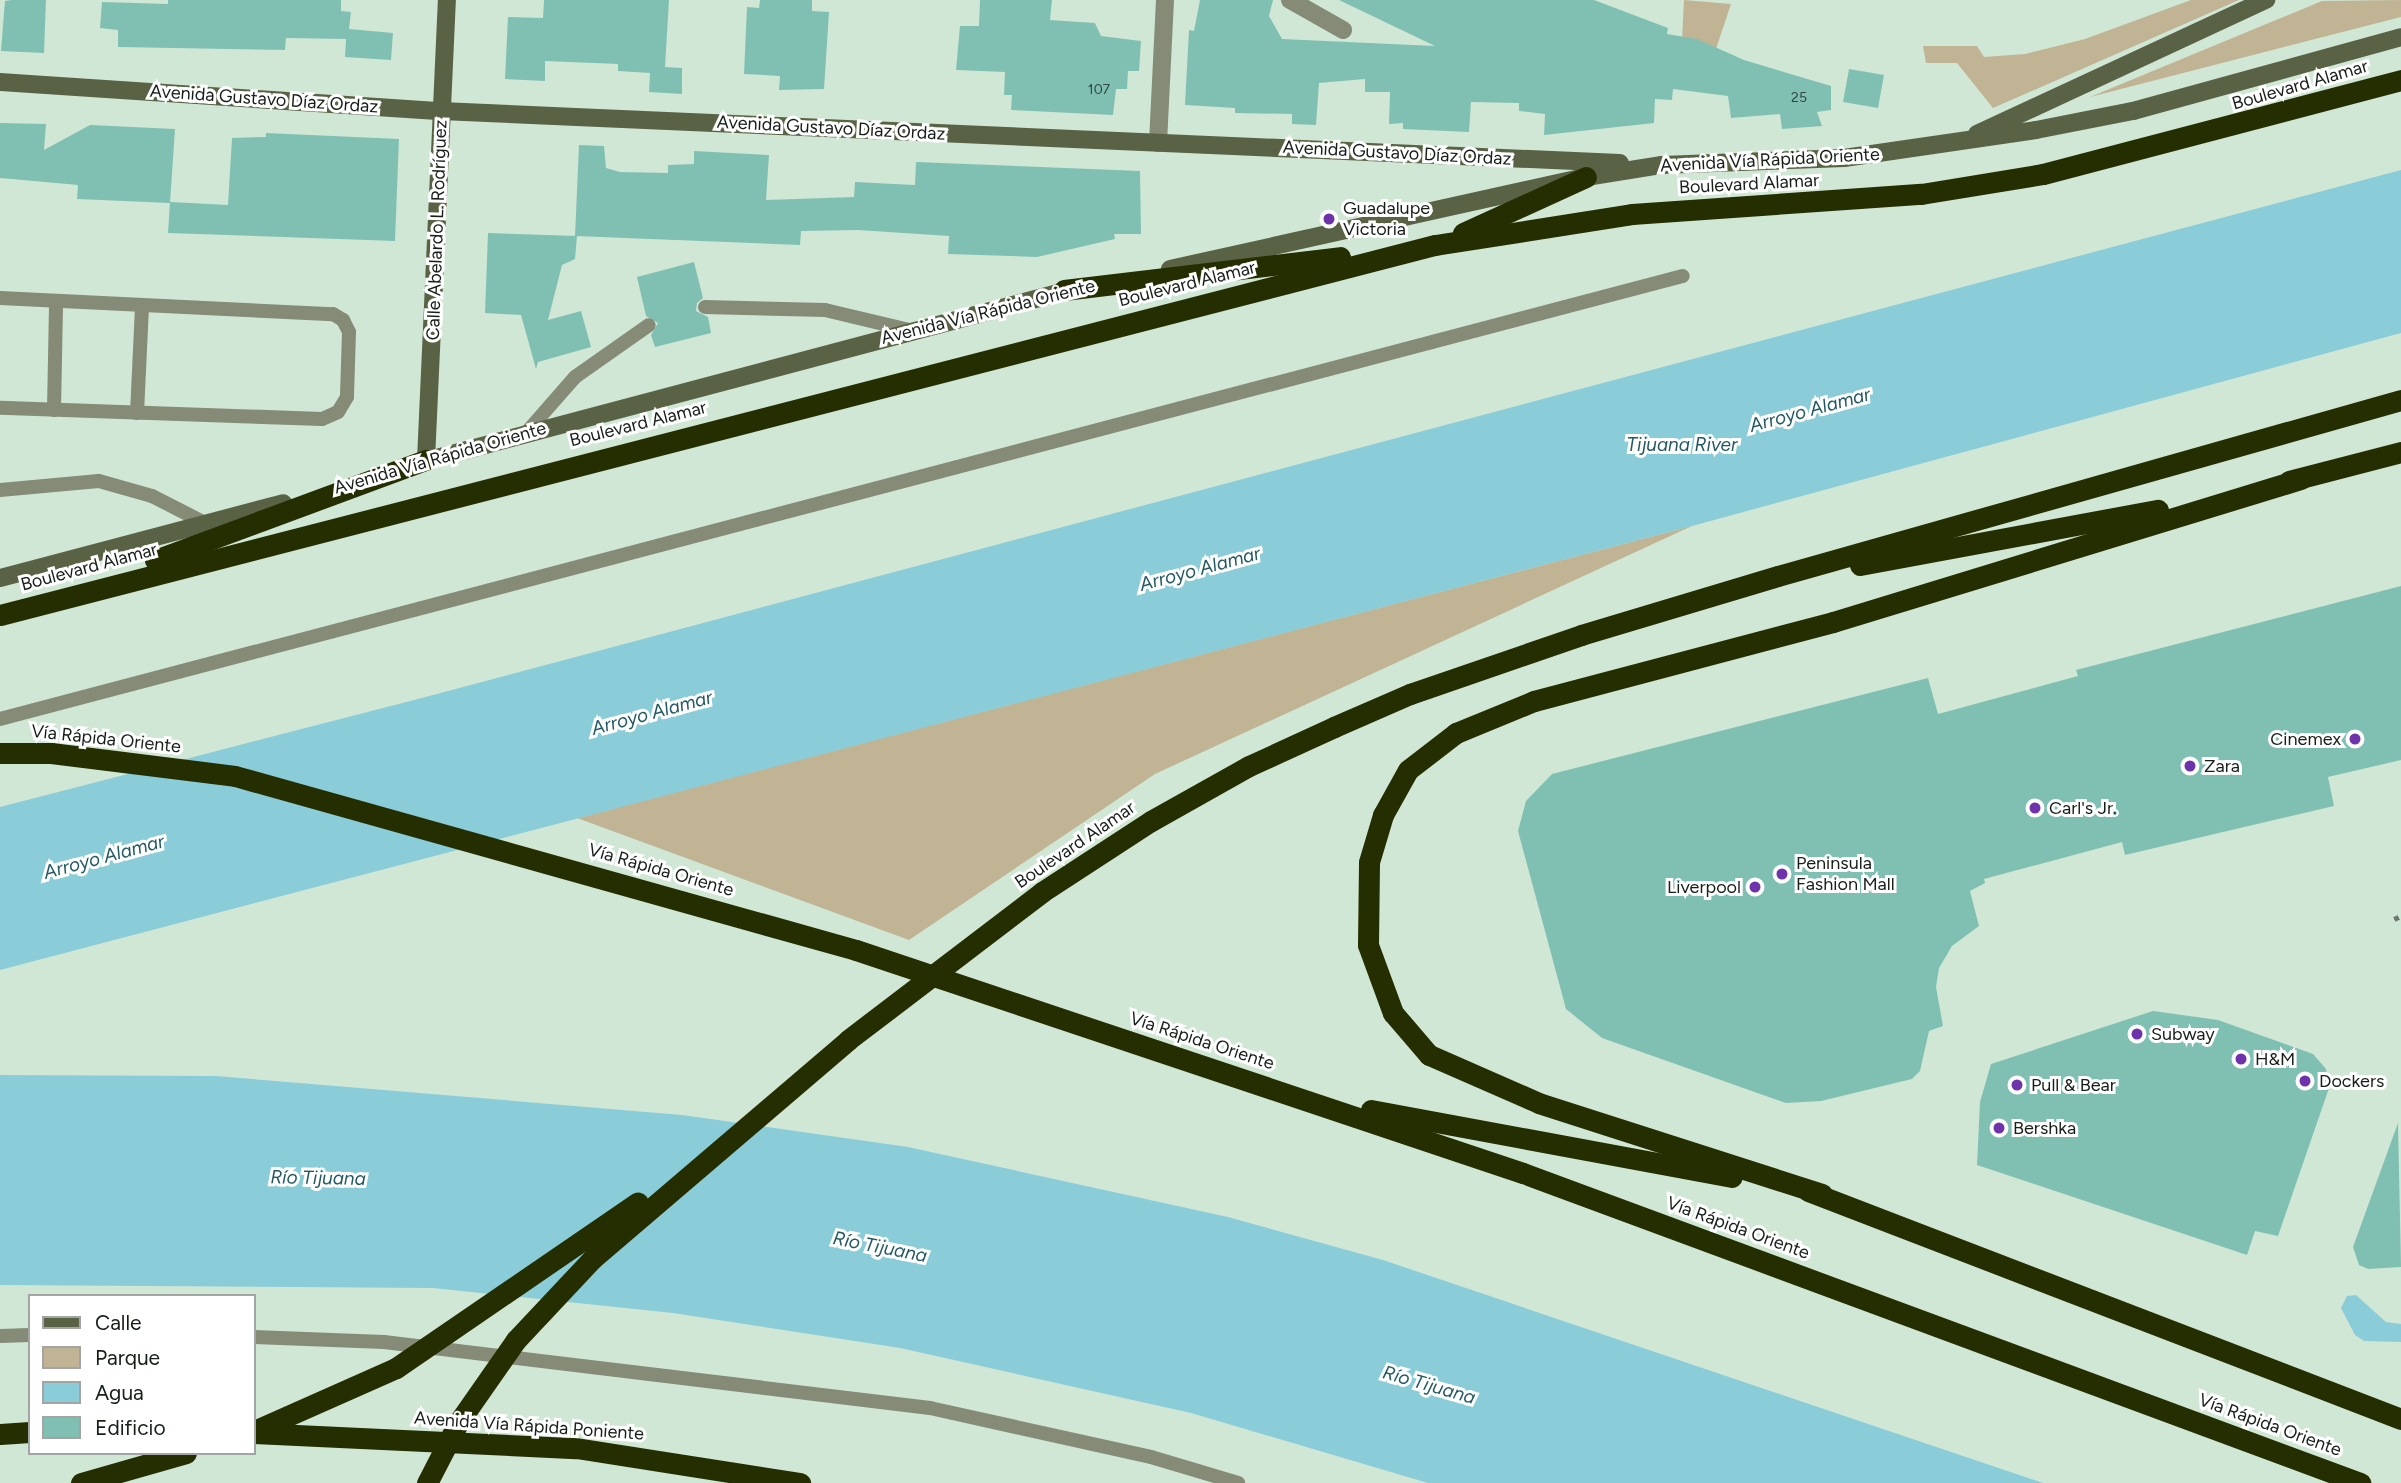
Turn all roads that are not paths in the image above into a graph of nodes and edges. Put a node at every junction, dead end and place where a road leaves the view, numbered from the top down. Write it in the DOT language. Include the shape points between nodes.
graph roads {
  1 [pos="447,0"];
  2 [pos="1165,0"];
  3 [pos="1290,0"];
  4 [pos="2266,0"];
  5 [pos="1343,30"];
  6 [pos="2401,37"];
  7 [pos="2401,80"];
  8 [pos="0,82"];
  9 [pos="442,110"];
  10 [pos="1158,142"];
  11 [pos="1954,144"];
  12 [pos="1662,165"];
  13 [pos="1586,177"];
  14 [pos="1435,246"];
  15 [pos="1683,276"];
  16 [pos="1064,290"];
  17 [pos="0,298"];
  18 [pos="56,301"];
  19 [pos="142,305"];
  20 [pos="705,307"];
  21 [pos="649,325"];
  22 [pos="913,331"];
  23 [pos="2401,400"];
  24 [pos="0,408"];
  25 [pos="54,410"];
  26 [pos="137,412"];
  27 [pos="526,433"];
  28 [pos="2401,452"];
  29 [pos="426,460"];
  30 [pos="2301,479"];
  31 [pos="0,490"];
  32 [pos="207,524"];
  33 [pos="1778,576"];
  34 [pos="0,578"];
  35 [pos="27,607"];
  36 [pos="0,615"];
  37 [pos="0,719"];
  38 [pos="0,753"];
  39 [pos="1309,1099"];
  40 [pos="743,1127"];
  41 [pos="1822,1194"];
  42 [pos="28,1335"];
  43 [pos="0,1336"];
  44 [pos="256,1337"];
  45 [pos="2401,1419"];
  46 [pos="256,1431"];
  47 [pos="28,1432"];
  48 [pos="256,1432"];
  49 [pos="0,1434"];
  50 [pos="179,1455"];
  51 [pos="81,1483"];
  52 [pos="427,1483"];
  53 [pos="800,1483"];
  54 [pos="1238,1483"];
  55 [pos="2360,1483"];
  1 -- 9 [label="main road, Calle Abelardo L. Rodríguez"];
  2 -- 10 [label="street"];
  3 -- 5 [label="street"];
  4 -- 11 [label="main road"];
  6 -- 11 [label="main road, Avenida Vía Rápida Oriente" via="2133,111"];
  7 -- 14 [label="highway, Boulevard Alamar" via="2043,174 1921,194 1632,214"];
  8 -- 9 [label="main road, Avenida Gustavo Díaz Ordaz"];
  9 -- 10 [label="main road, Avenida Gustavo Díaz Ordaz"];
  9 -- 29 [label="main road, Calle Abelardo L. Rodríguez"];
  10 -- 12 [label="main road, Avenida Gustavo Díaz Ordaz"];
  11 -- 12 [label="main road, Avenida Vía Rápida Oriente" via="1844,158"];
  12 -- 13 [label="main road, Avenida Vía Rápida Oriente"];
  13 -- 14 [label="highway"];
  13 -- 16 [label="main road, Avenida Vía Rápida Oriente"];
  14 -- 16 [label="highway"];
  14 -- 35 [label="highway, Boulevard Alamar"];
  15 -- 37 [label="lane"];
  16 -- 22 [label="main road, Avenida Vía Rápida Oriente"];
  17 -- 18 [label="lane"];
  18 -- 19 [label="lane"];
  18 -- 25 [label="lane"];
  19 -- 26 [label="lane"];
  19 -- 26 [label="lane" via="340,317 349,332 347,397 338,412 322,419"];
  20 -- 22 [label="lane" via="825,310"];
  21 -- 27 [label="lane" via="575,377"];
  22 -- 27 [label="main road, Avenida Vía Rápida Oriente"];
  23 -- 33 [label="highway, Boulevard Alamar"];
  24 -- 25 [label="lane"];
  25 -- 26 [label="lane"];
  27 -- 29 [label="main road, Avenida Vía Rápida Oriente"];
  28 -- 30 [label="highway"];
  29 -- 32 [label="main road, Avenida Vía Rápida Oriente"];
  29 -- 35 [label="highway"];
  30 -- 33 [label="highway" via="1937,554"];
  30 -- 41 [label="highway" via="1833,622 1534,701 1456,733 1408,770 1383,815 1369,862 1368,945 1393,1013 1429,1055 1539,1103"];
  31 -- 32 [label="lane" via="99,481 133,489"];
  32 -- 34 [label="main road, Avenida Vía Rápida Oriente"];
  33 -- 40 [label="highway, Boulevard Alamar, bridge" via="1581,635 1410,694 1249,766 1151,821 1042,892"];
  35 -- 36 [label="highway, Boulevard Alamar"];
  38 -- 39 [label="highway, Vía Rápida Oriente" via="51,753 235,776 856,950"];
  39 -- 41 [label="highway"];
  39 -- 55 [label="highway, Vía Rápida Oriente" via="1536,1178"];
  40 -- 46 [label="highway, bridge" via="426,1349 340,1396"];
  40 -- 52 [label="highway, bridge" via="592,1259 532,1321 458,1423"];
  41 -- 45 [label="highway"];
  42 -- 43 [label="lane"];
  44 -- 54 [label="lane" via="397,1343 930,1408 1151,1457"];
  47 -- 49 [label="highway"];
  48 -- 53 [label="highway, Avenida Vía Rápida Poniente" via="576,1448"];
  50 -- 51 [label="highway"];
}
